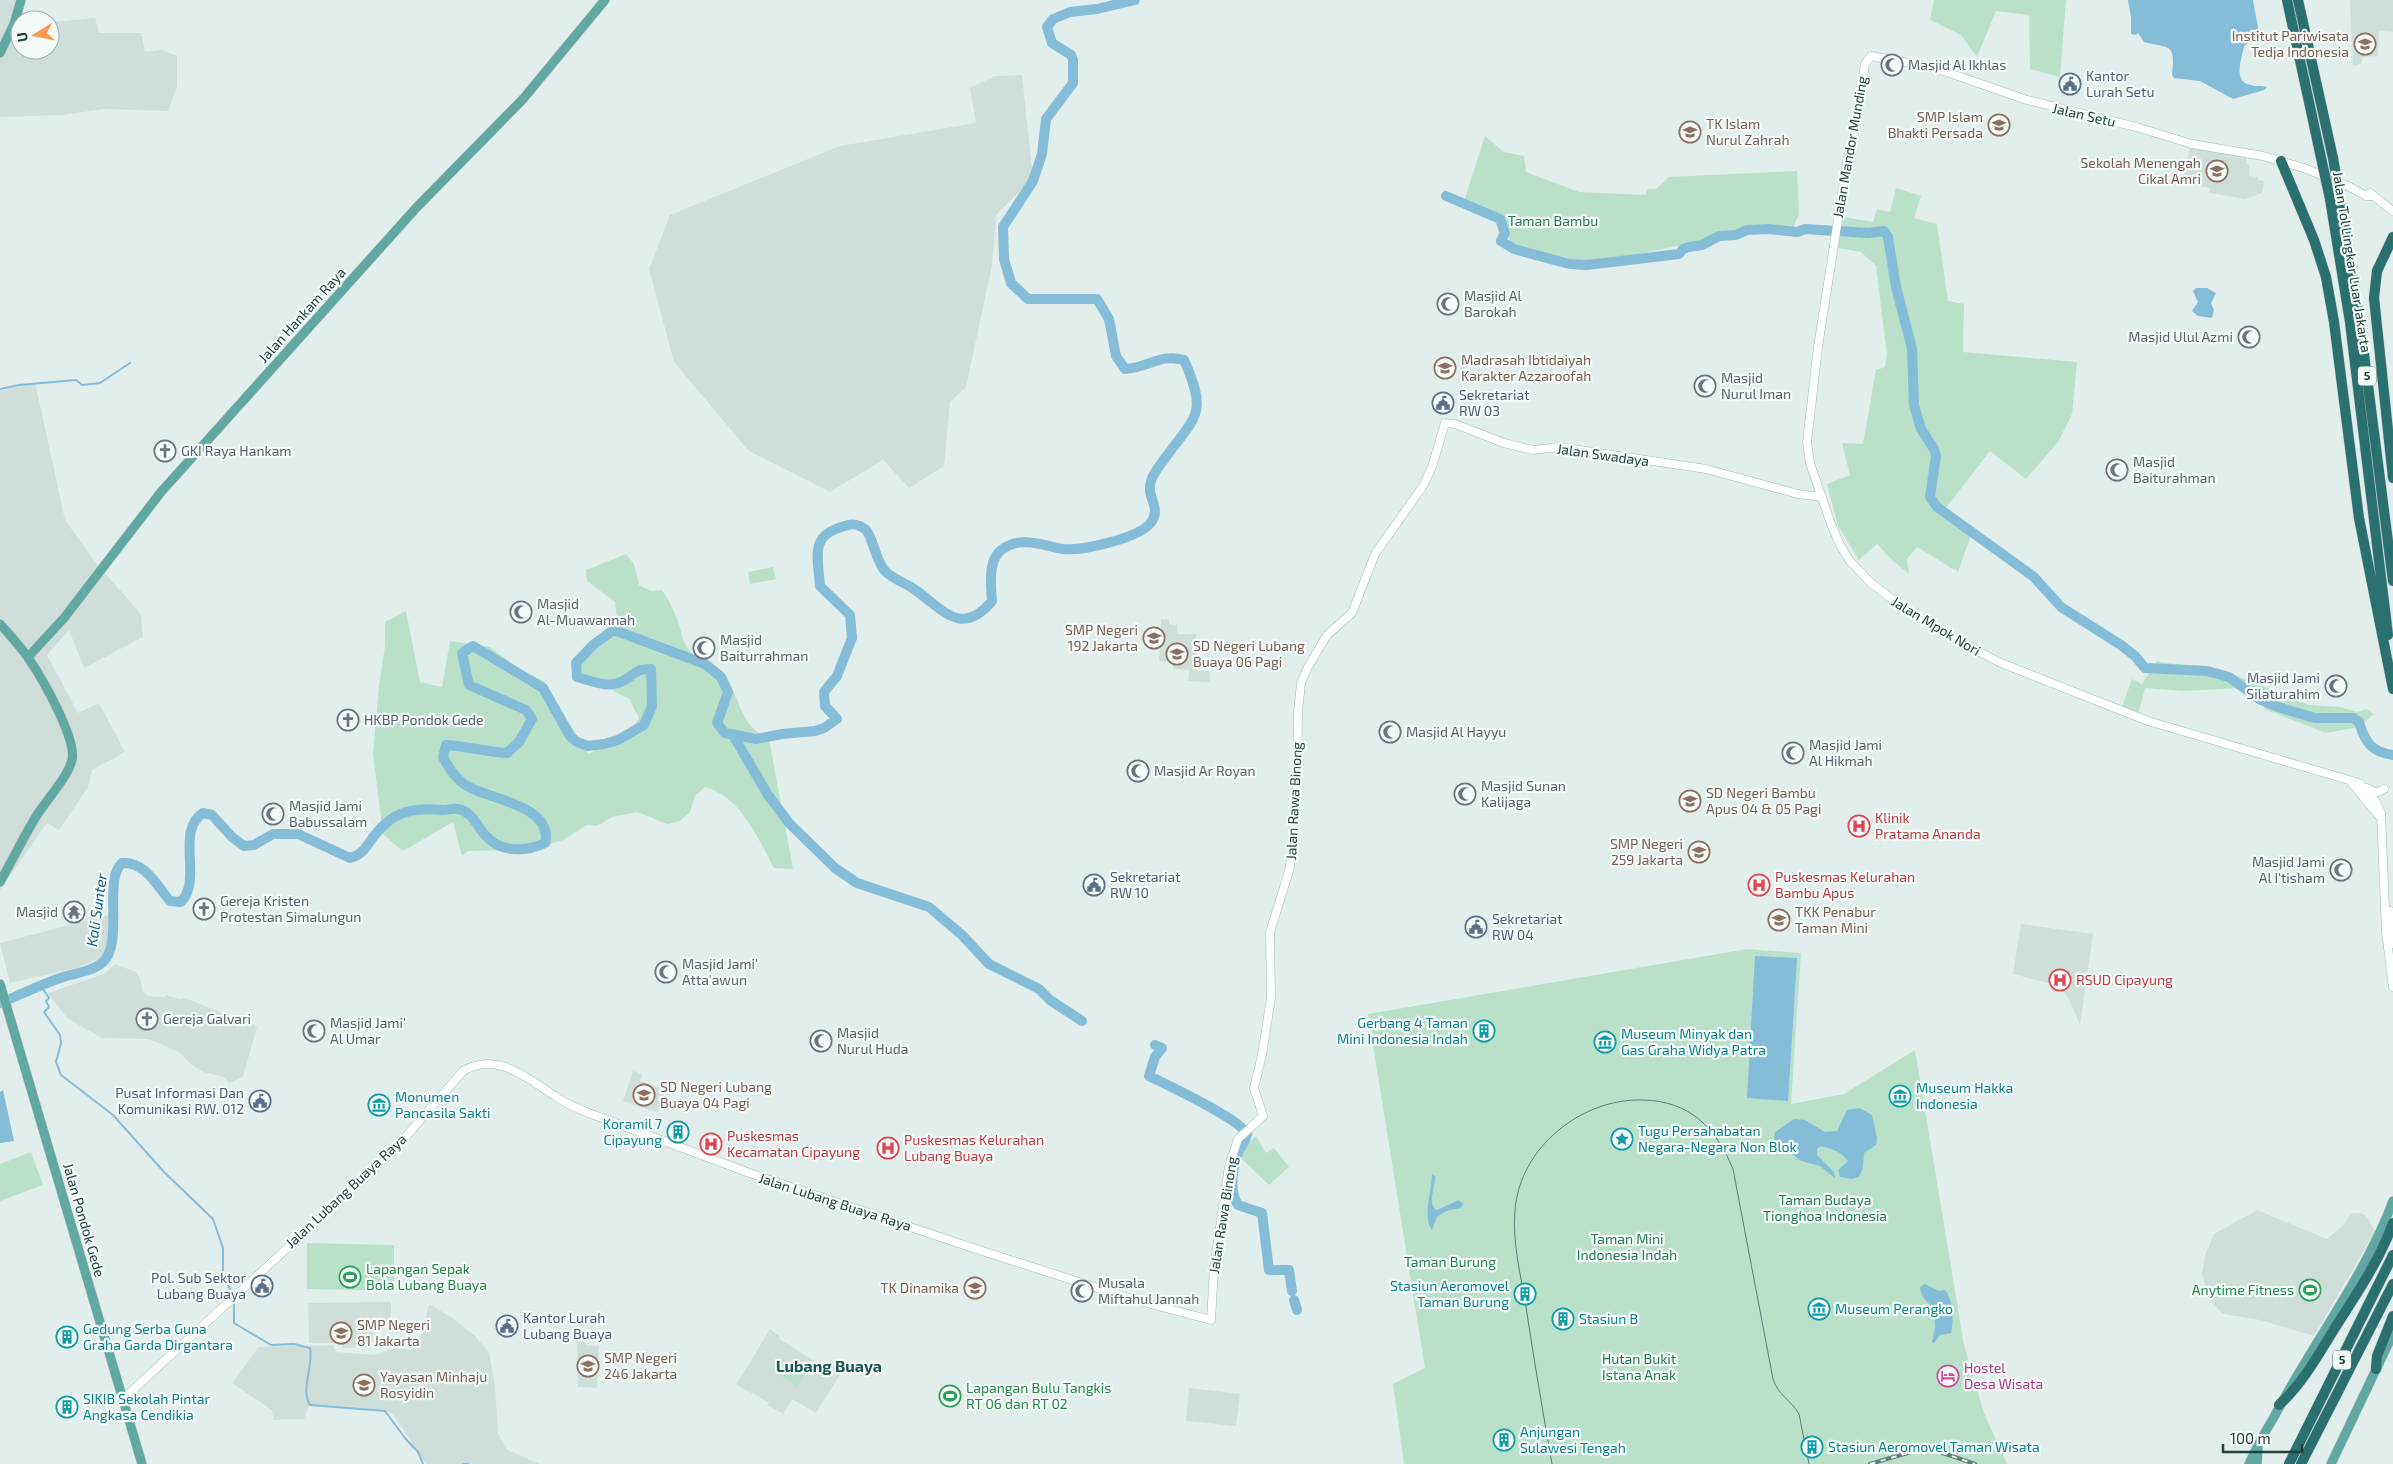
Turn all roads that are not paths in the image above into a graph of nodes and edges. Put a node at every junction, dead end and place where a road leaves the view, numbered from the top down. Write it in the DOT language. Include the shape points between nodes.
graph roads {
  1 [pos="21,0"];
  2 [pos="605,0"];
  3 [pos="2287,0"];
  4 [pos="2298,0"];
  5 [pos="0,53"];
  6 [pos="1868,58"];
  7 [pos="2281,161"];
  8 [pos="2293,165"];
  9 [pos="2288,176"];
  10 [pos="2335,199"];
  11 [pos="2393,211"];
  12 [pos="2393,236"];
  13 [pos="1836,237"];
  14 [pos="1446,422"];
  15 [pos="2393,478"];
  16 [pos="1822,497"];
  17 [pos="2393,581"];
  18 [pos="0,624"];
  19 [pos="0,631"];
  20 [pos="28,657"];
  21 [pos="2393,681"];
  22 [pos="43,685"];
  23 [pos="2393,690"];
  24 [pos="2350,781"];
  25 [pos="2359,784"];
  26 [pos="2384,789"];
  27 [pos="2384,824"];
  28 [pos="0,882"];
  29 [pos="2388,925"];
  30 [pos="2393,944"];
  31 [pos="2393,949"];
  32 [pos="2391,962"];
  33 [pos="0,984"];
  34 [pos="2393,987"];
  35 [pos="2393,1200"];
  36 [pos="2393,1223"];
  37 [pos="2393,1255"];
  38 [pos="2393,1284"];
  39 [pos="2393,1316"];
  40 [pos="1211,1320"];
  41 [pos="2393,1334"];
  42 [pos="2376,1369"];
  43 [pos="124,1395"];
  44 [pos="2279,1406"];
  45 [pos="2259,1444"];
  46 [pos="142,1464"];
  47 [pos="2249,1464"];
  48 [pos="2258,1464"];
  49 [pos="2290,1464"];
  50 [pos="2301,1464"];
  51 [pos="2331,1464"];
  1 -- 5 [label="main road"];
  2 -- 20 [label="main road, Jalan Hankam Raya" via="523,99 417,207 160,492 64,618"];
  3 -- 10 [label="highway, Jalan Tol Lingkar Luar Jakarta / 5, bridge" via="2320,153"];
  4 -- 10 [label="highway, Jalan Tol Lingkar Luar Jakarta / 5, bridge" via="2333,158"];
  6 -- 7 [label="main road, Jalan Setu" via="1879,56 1914,62 2035,103 2192,144"];
  6 -- 13 [label="main road, Jalan Mandor Munding"];
  7 -- 8 [label="main road, Jalan Setu"];
  7 -- 9 [label="highway"];
  8 -- 9 [label="highway"];
  8 -- 11 [label="main road, Jalan Setu" via="2348,180 2369,191"];
  9 -- 23 [label="highway" via="2326,277 2359,518"];
  10 -- 17 [label="highway, Jalan Tol Lingkar Luar Jakarta / 5" via="2360,323"];
  10 -- 21 [label="highway, Jalan Tol Lingkar Luar Jakarta / 5"];
  12 -- 15 [label="highway" via="2377,271 2374,298"];
  13 -- 16 [label="main road, Jalan Mpok Nori" via="1807,442 1810,464"];
  14 -- 16 [label="main road, Jalan Swadaya" via="1533,450 1564,448 1706,469 1798,494"];
  14 -- 40 [label="main road, Jalan Rawa Binong" via="1423,486 1375,554 1355,608 1347,619 1327,634 1301,683 1293,847 1270,932 1271,998 1254,1088 1263,1116 1237,1142 1228,1169 1214,1268"];
  16 -- 24 [label="main road, Jalan Mpok Nori" via="1840,545 1864,577 1902,607 1964,644 2054,686 2148,721"];
  18 -- 20 [label="main road"];
  19 -- 22 [label="main road"];
  20 -- 22 [label="main road"];
  22 -- 28 [label="main road" via="61,715 72,758"];
  24 -- 25 [label="main road, Jalan Mpok Nori"];
  24 -- 27 [label="main road"];
  25 -- 26 [label="main road" via="2376,793"];
  25 -- 27 [label="main road, Jalan Mpok Nori" via="2376,802"];
  27 -- 29 [label="main road, Jalan Mpok Nori"];
  29 -- 30 [label="main road, Jalan Mpok Nori"];
  29 -- 32 [label="main road, Jalan Mpok Nori"];
  31 -- 32 [label="main road, Jalan Mpok Nori"];
  32 -- 34 [label="main road, Jalan Mpok Nori"];
  33 -- 43 [label="main road, Jalan Pondok Gede"];
  35 -- 44 [label="main road" via="2342,1300"];
  36 -- 44 [label="highway" via="2360,1289 2300,1383"];
  37 -- 49 [label="highway, 5"];
  38 -- 50 [label="highway, 5"];
  39 -- 42 [label="highway" via="2377,1356"];
  40 -- 43 [label="main road, Jalan Lubang Buaya Raya" via="1080,1283 755,1175 586,1112 520,1073 496,1064 471,1066 463,1071 394,1150"];
  41 -- 42 [label="main road"];
  42 -- 51 [label="main road"];
  43 -- 46 [label="main road, Jalan Pondok Gede"];
  44 -- 45 [label="main road"];
  45 -- 47 [label="main road"];
  45 -- 48 [label="main road"];
}
